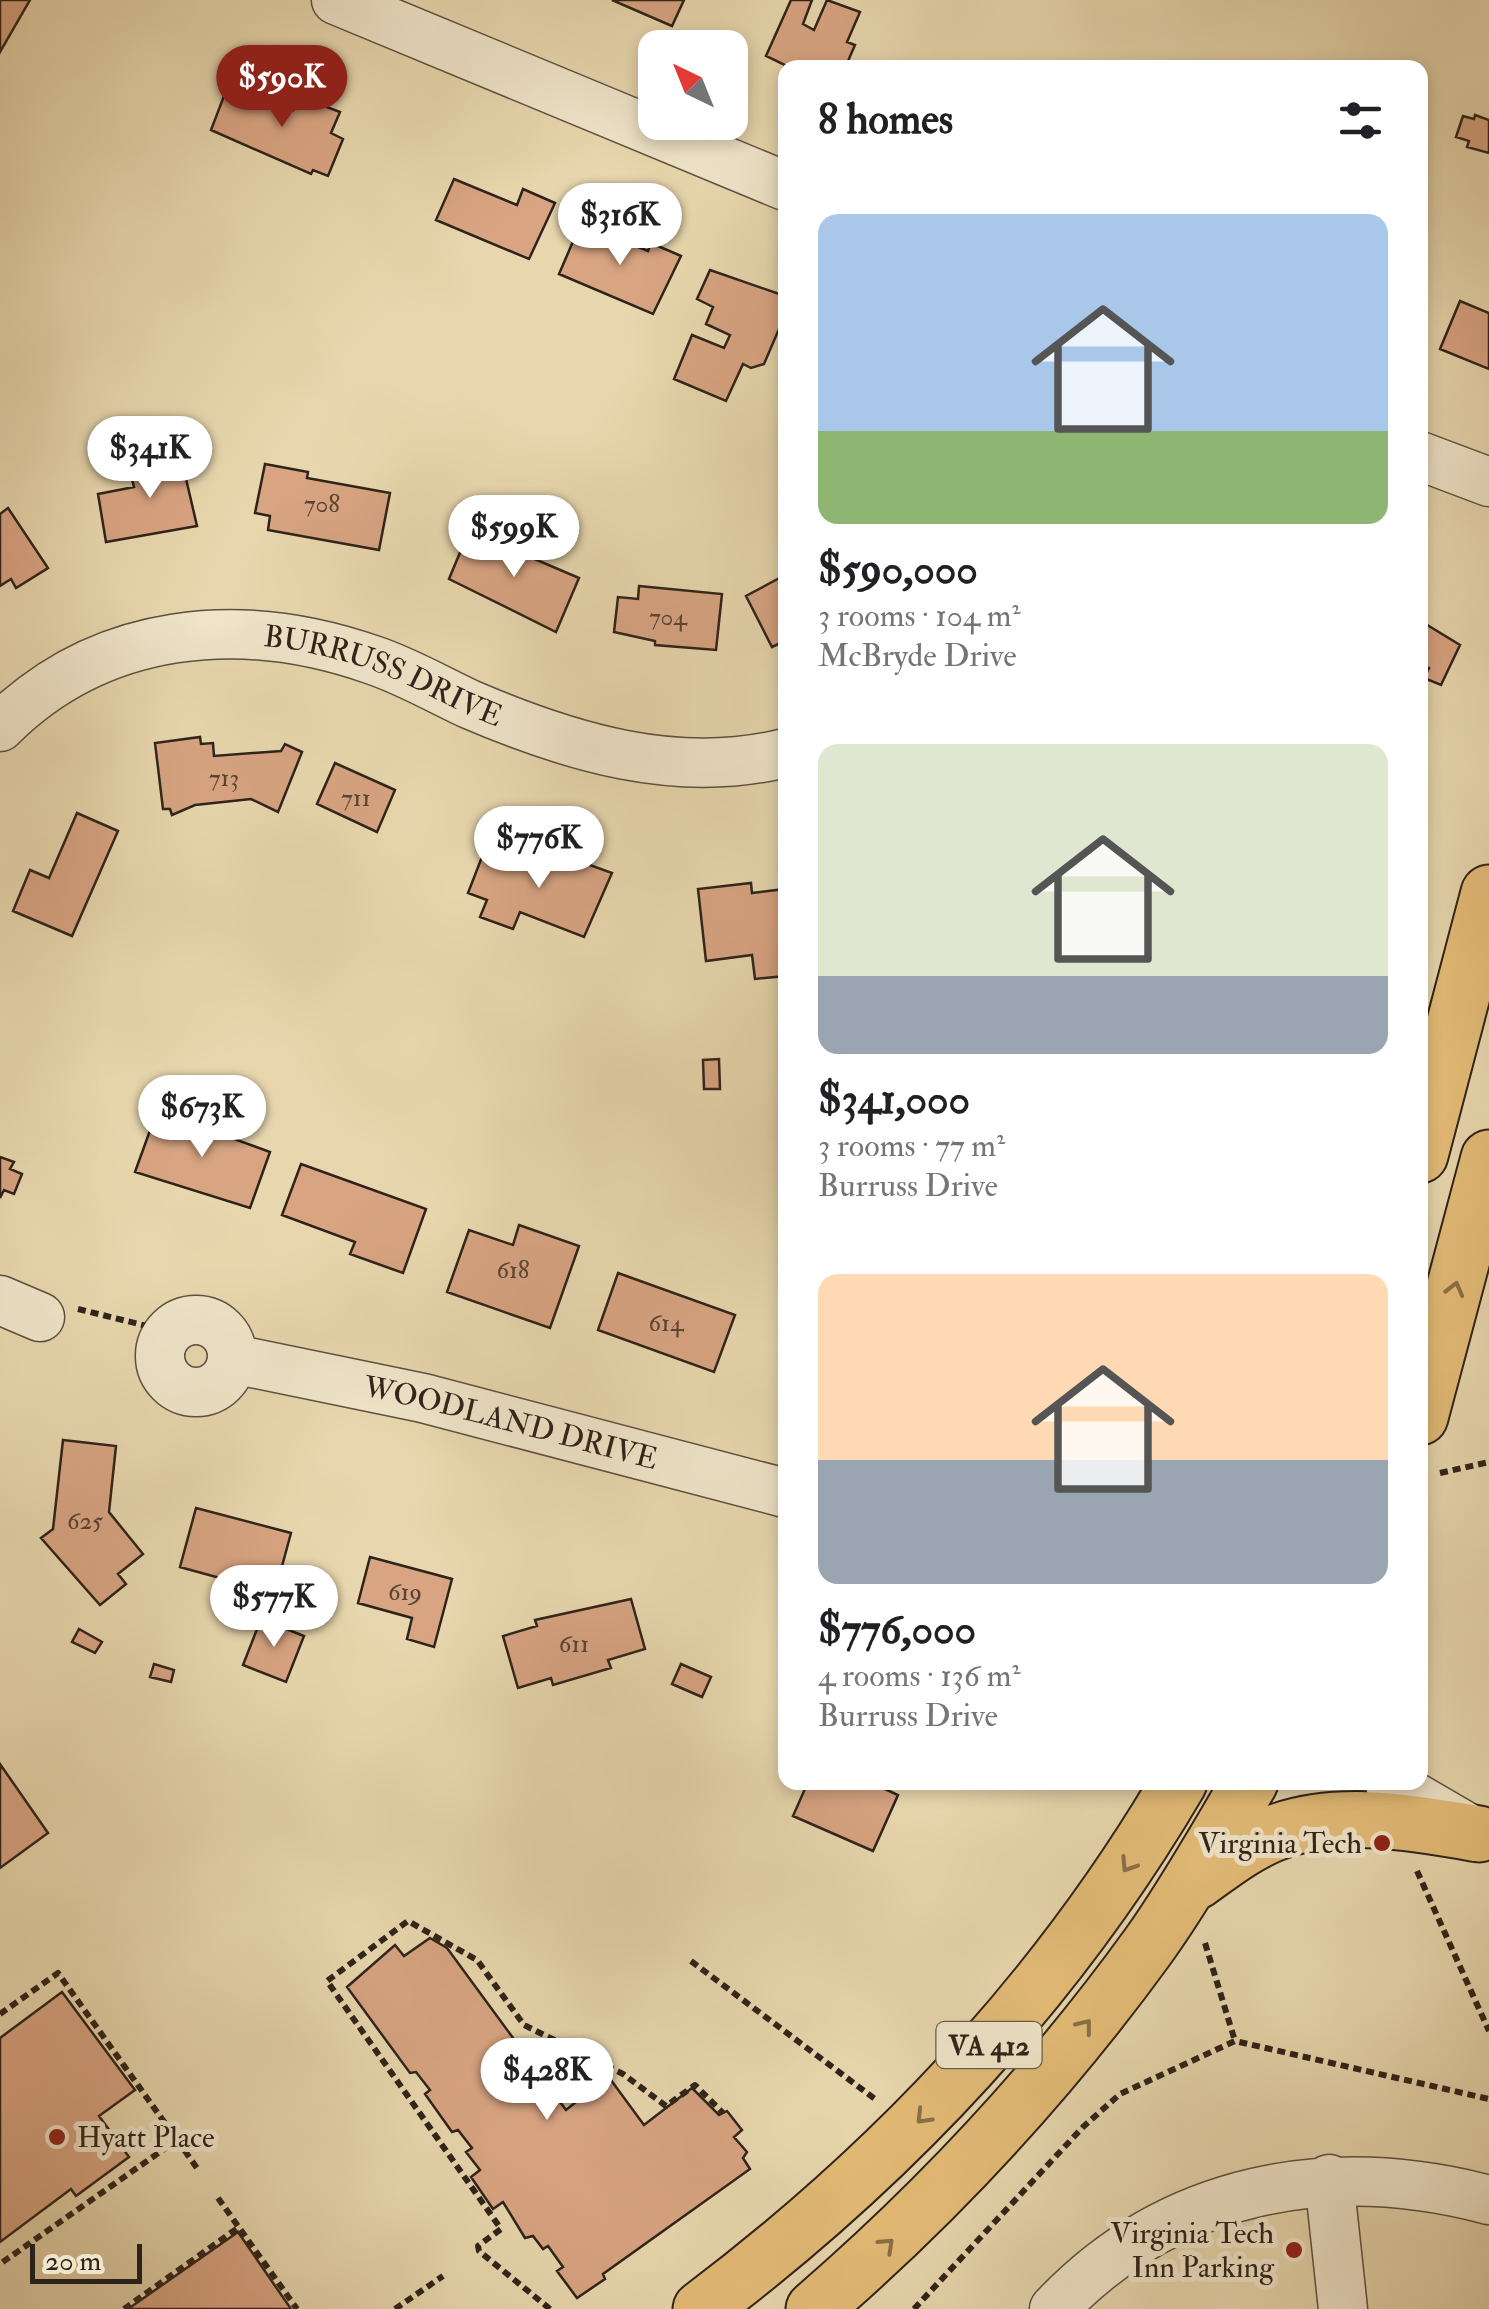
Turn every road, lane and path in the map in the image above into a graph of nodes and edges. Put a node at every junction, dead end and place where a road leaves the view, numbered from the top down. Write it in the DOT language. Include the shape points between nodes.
graph roads {
  1 [pos="336,0"];
  2 [pos="778,183"];
  3 [pos="1428,459"];
  4 [pos="1489,482"];
  5 [pos="0,728"];
  6 [pos="778,754"];
  7 [pos="1489,894"];
  8 [pos="1428,1125"];
  9 [pos="1489,1158"];
  10 [pos="20,1308"];
  11 [pos="163,1340"];
  12 [pos="1428,1387"];
  13 [pos="1489,1462"];
  14 [pos="1440,1473"];
  15 [pos="778,1491"];
  16 [pos="1174,1790"];
  17 [pos="1245,1790"];
  18 [pos="1403,1790"];
  19 [pos="1484,1838"];
  20 [pos="1411,1859"];
  21 [pos="1187,1888"];
  22 [pos="1204,1942"];
  23 [pos="691,1962"];
  24 [pos="0,2014"];
  25 [pos="1489,2031"];
  26 [pos="1235,2041"];
  27 [pos="1489,2100"];
  28 [pos="723,2113"];
  29 [pos="908,2131"];
  30 [pos="177,2140"];
  31 [pos="197,2168"];
  32 [pos="1330,2179"];
  33 [pos="218,2198"];
  34 [pos="1489,2200"];
  35 [pos="240,2228"];
  36 [pos="0,2264"];
  37 [pos="443,2276"];
  38 [pos="124,2309"];
  39 [pos="297,2309"];
  40 [pos="395,2309"];
  41 [pos="550,2309"];
  42 [pos="701,2309"];
  43 [pos="814,2309"];
  44 [pos="914,2309"];
  45 [pos="1054,2309"];
  46 [pos="1343,2309"];
  1 -- 2 [label="street"];
  3 -- 4 [label="street"];
  5 -- 6 [label="street, BURRUSS DRIVE" via="46,689 111,653 176,636 229,632 295,639 372,659 514,722 613,753 707,764"];
  7 -- 8 [label="main road"];
  12 -- 9 [label="main road, one-way"];
  10 -- 11 [label="path" via="66,1306 148,1326"];
  11 -- 15 [label="street, WOODLAND DRIVE" via="162,1368 169,1381 194,1393 221,1384 233,1359 442,1403"];
  13 -- 14 [label="path"];
  16 -- 29 [label="main road, VA 412, one-way" via="1112,1890 1046,1976"];
  17 -- 21 [label="main road, VA 412"];
  18 -- 19 [label="street"];
  19 -- 21 [label="main road" via="1345,1820 1310,1824 1277,1832"];
  20 -- 25 [label="path"];
  43 -- 21 [label="main road, VA 412, one-way" via="918,2216 985,2144 1092,2018"];
  22 -- 26 [label="path"];
  23 -- 29 [label="path"];
  24 -- 30 [label="path" via="58,1974"];
  26 -- 27 [label="path"];
  26 -- 44 [label="path" via="1120,2094"];
  28 -- 41 [label="path" via="695,2085 666,2106 623,2074 524,2025 477,1960 408,1920 327,1982 502,2229 476,2253"];
  29 -- 42 [label="main road, VA 412" via="794,2236"];
  30 -- 31 [label="path"];
  30 -- 36 [label="path"];
  32 -- 34 [label="street" via="1396,2180"];
  32 -- 45 [label="street" via="1178,2217 1122,2248"];
  32 -- 46 [label="street"];
  33 -- 35 [label="path"];
  35 -- 38 [label="path"];
  35 -- 39 [label="path"];
  37 -- 40 [label="path"];
}
